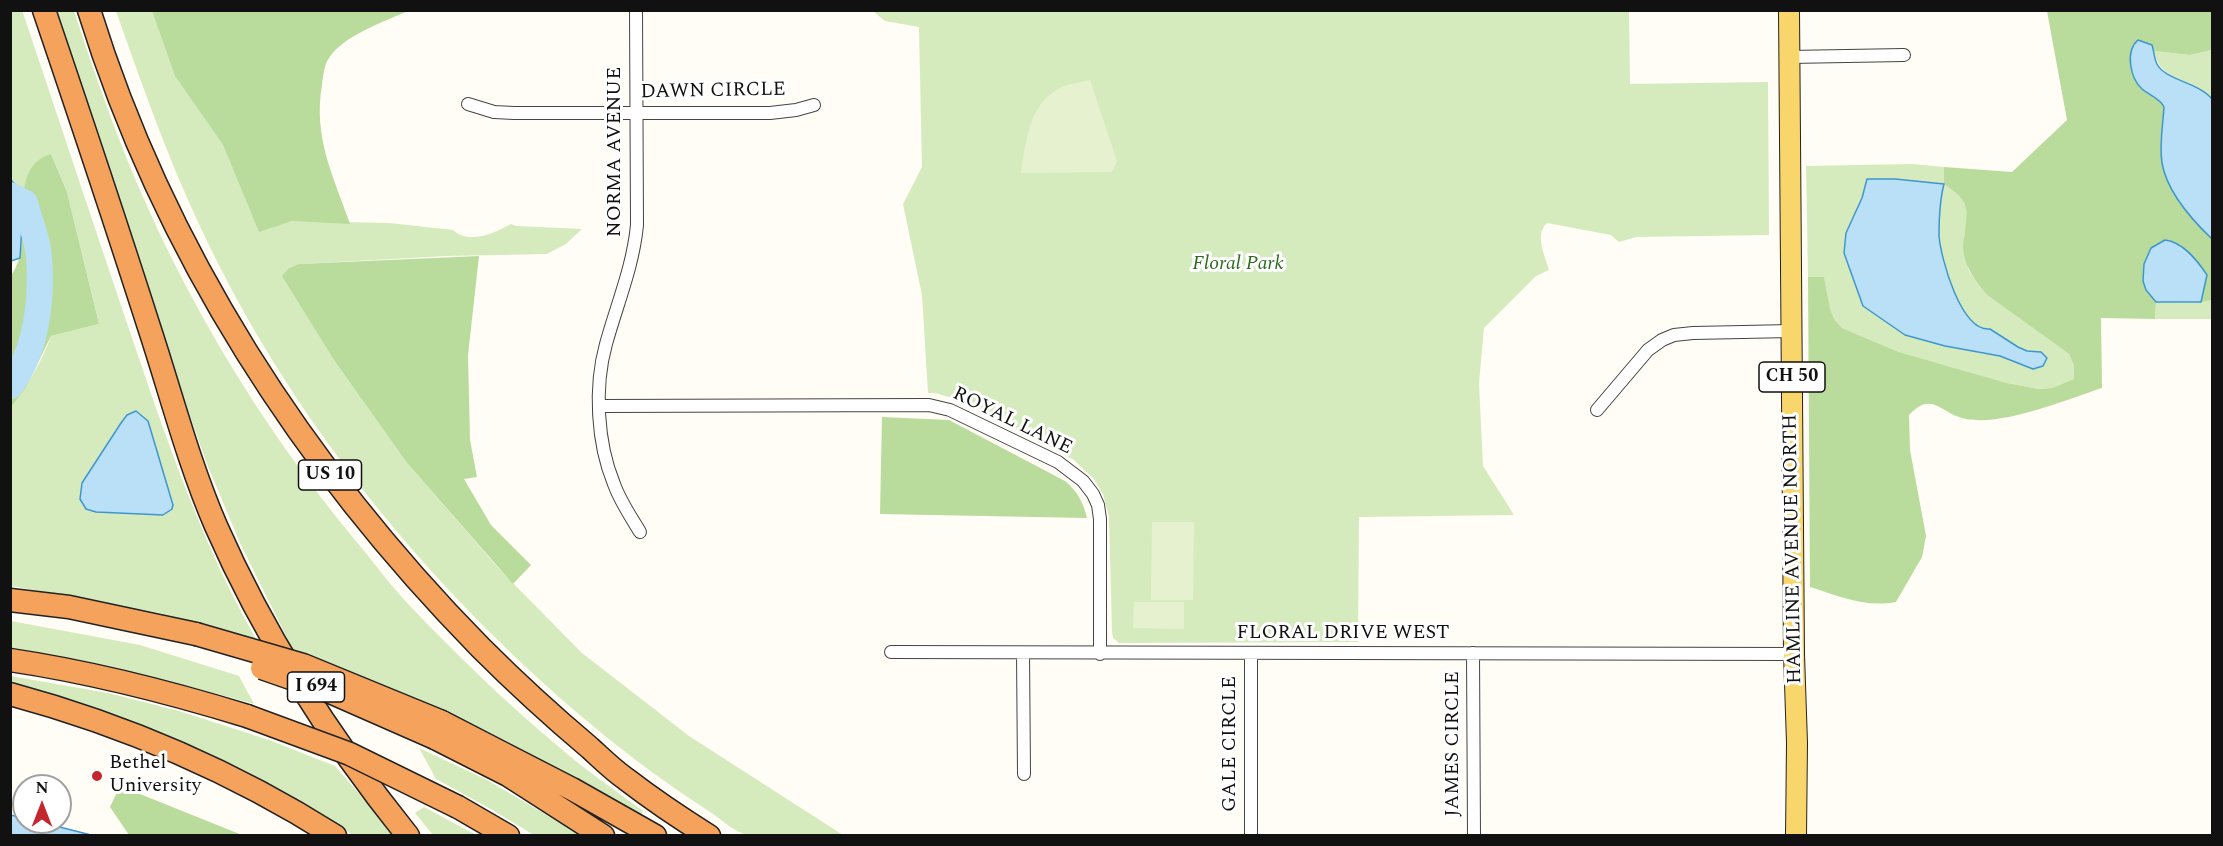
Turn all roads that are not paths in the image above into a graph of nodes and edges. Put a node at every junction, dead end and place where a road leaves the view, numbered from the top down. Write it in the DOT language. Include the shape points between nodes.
graph roads {
  1 [pos="44,10"];
  2 [pos="88,10"];
  3 [pos="636,10"];
  4 [pos="1789,10"];
  5 [pos="1904,55"];
  6 [pos="1789,57"];
  7 [pos="468,104"];
  8 [pos="814,105"];
  9 [pos="636,112"];
  10 [pos="1792,332"];
  11 [pos="599,406"];
  12 [pos="1597,410"];
  13 [pos="640,532"];
  14 [pos="10,600"];
  15 [pos="10,610"];
  16 [pos="194,640"];
  17 [pos="891,652"];
  18 [pos="1251,652"];
  19 [pos="1023,653"];
  20 [pos="1473,653"];
  21 [pos="1100,654"];
  22 [pos="1794,654"];
  23 [pos="10,660"];
  24 [pos="10,694"];
  25 [pos="439,730"];
  26 [pos="1024,774"];
  27 [pos="335,836"];
  28 [pos="408,836"];
  29 [pos="508,836"];
  30 [pos="603,836"];
  31 [pos="655,836"];
  32 [pos="709,836"];
  33 [pos="1251,836"];
  34 [pos="1474,836"];
  35 [pos="1796,836"];
  1 -- 28 [label="highway" via="96,160 171,404 216,526 280,651 331,734"];
  2 -- 32 [label="highway, US 10" via="120,99 175,225 213,298 317,459 403,566 517,684 623,778"];
  3 -- 9 [label="street, NORMA AVENUE"];
  4 -- 6 [label="main road, HAMLINE AVENUE NORTH / CH 50"];
  5 -- 6 [label="street"];
  6 -- 10 [label="main road, HAMLINE AVENUE NORTH / CH 50"];
  7 -- 9 [label="street, DAWN CIRCLE" via="514,113"];
  8 -- 9 [label="street, DAWN CIRCLE" via="770,113"];
  9 -- 11 [label="street, NORMA AVENUE" via="635,248 605,346"];
  10 -- 12 [label="street" via="1674,335 1648,350"];
  10 -- 22 [label="main road, HAMLINE AVENUE NORTH / CH 50"];
  11 -- 13 [label="street, NORMA AVENUE" via="605,457 614,485"];
  11 -- 21 [label="street, ROYAL LANE" via="929,405 950,410 1058,462 1083,481 1098,505"];
  14 -- 16 [label="highway" via="69,607"];
  15 -- 16 [label="highway"];
  16 -- 25 [label="highway, bridge" via="303,665"];
  17 -- 19 [label="street, FLORAL DRIVE WEST"];
  18 -- 20 [label="street, FLORAL DRIVE WEST"];
  18 -- 21 [label="street, FLORAL DRIVE WEST"];
  18 -- 33 [label="street, GALE CIRCLE"];
  19 -- 21 [label="street, FLORAL DRIVE WEST"];
  19 -- 26 [label="street"];
  20 -- 22 [label="street, FLORAL DRIVE WEST"];
  20 -- 34 [label="street, JAMES CIRCLE"];
  22 -- 35 [label="main road, HAMLINE AVENUE NORTH / CH 50"];
  23 -- 29 [label="highway, I 694, bridge" via="134,684 247,716 350,754"];
  24 -- 27 [label="highway" via="105,723 177,752 249,786"];
  25 -- 30 [label="highway"];
  25 -- 31 [label="highway" via="573,789"];
}
